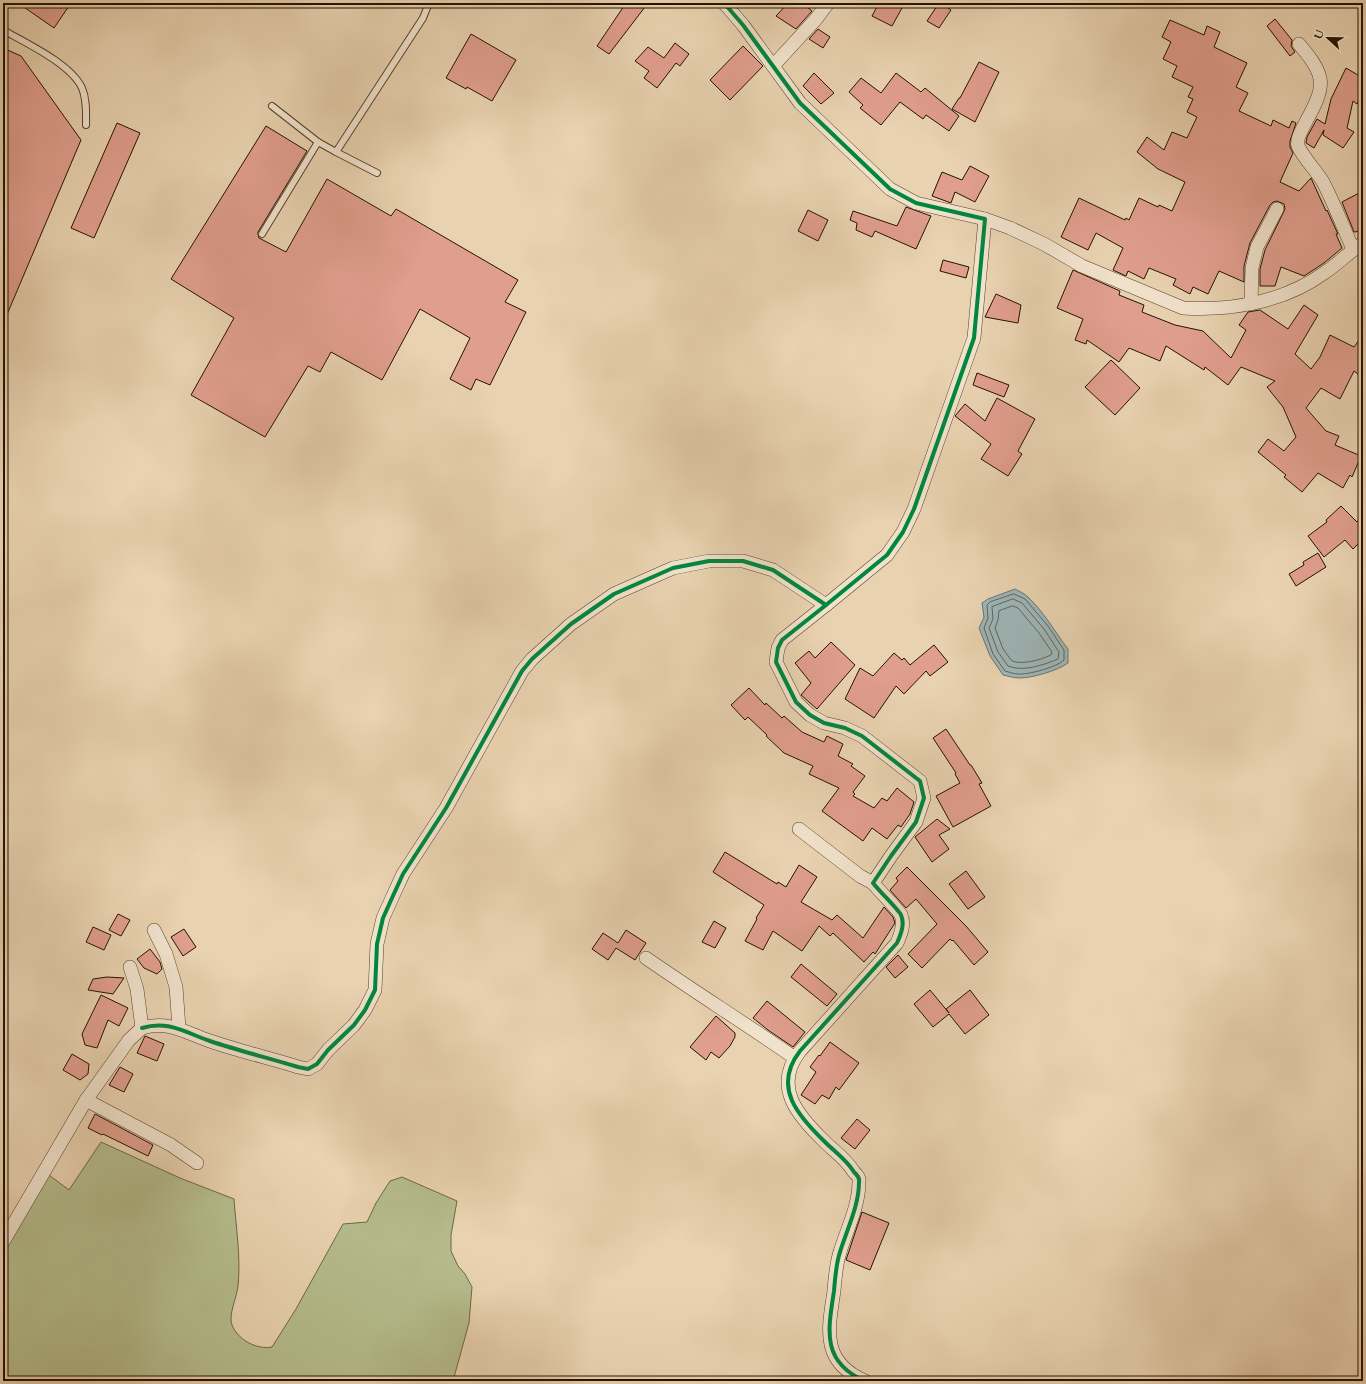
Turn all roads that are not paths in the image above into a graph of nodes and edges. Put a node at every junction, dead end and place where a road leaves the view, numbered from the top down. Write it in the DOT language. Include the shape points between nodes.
graph roads {
  1 [pos="429,3"];
  2 [pos="724,3"];
  3 [pos="828,3"];
  4 [pos="3,30"];
  5 [pos="1299,44"];
  6 [pos="773,66"];
  7 [pos="272,106"];
  8 [pos="86,125"];
  9 [pos="318,142"];
  10 [pos="336,152"];
  11 [pos="377,173"];
  12 [pos="1277,209"];
  13 [pos="986,219"];
  14 [pos="262,234"];
  15 [pos="1358,246"];
  16 [pos="1251,304"];
  17 [pos="826,605"];
  18 [pos="799,829"];
  19 [pos="874,883"];
  20 [pos="154,930"];
  21 [pos="646,958"];
  22 [pos="130,967"];
  23 [pos="142,1028"];
  24 [pos="179,1028"];
  25 [pos="795,1058"];
  26 [pos="86,1100"];
  27 [pos="197,1163"];
  28 [pos="4,1239"];
  29 [pos="865,1381"];
  1 -- 10 [label="lane" via="423,18"];
  2 -- 6 [label="street"];
  3 -- 6 [label="street" via="816,20"];
  4 -- 8 [label="lane" via="57,62 72,75 84,95"];
  5 -- 15 [label="street" via="1316,68 1320,79 1319,92 1313,110 1298,137 1298,146 1322,181"];
  6 -- 13 [label="street" via="800,102 890,189 916,203"];
  7 -- 9 [label="lane"];
  9 -- 10 [label="lane"];
  9 -- 14 [label="lane"];
  10 -- 11 [label="lane"];
  12 -- 16 [label="street" via="1257,247 1252,268"];
  13 -- 16 [label="street" via="1044,244 1082,266 1183,308"];
  13 -- 17 [label="street" via="974,338 914,509 903,532 887,554"];
  15 -- 16 [label="street" via="1324,274 1299,289"];
  17 -- 19 [label="street" via="782,640 778,648 776,662 796,702 824,723 845,728 862,736 920,781 924,798 916,822"];
  17 -- 24 [label="street" via="773,570 743,561 709,561 673,568 614,594 571,624 522,671 446,808 403,874 383,918 377,944 375,990 365,1010 317,1064 308,1069 298,1067 209,1041"];
  18 -- 19 [label="street" via="860,876"];
  19 -- 25 [label="street" via="901,914 902,932 897,943"];
  20 -- 24 [label="street" via="166,954 176,986"];
  21 -- 25 [label="street"];
  22 -- 23 [label="street" via="139,1001"];
  23 -- 24 [label="street" via="153,1025"];
  23 -- 26 [label="street" via="129,1040"];
  25 -- 29 [label="street" via="788,1075 788,1092 792,1102 799,1114 825,1142 850,1164 860,1180 857,1199 839,1254 828,1327 830,1346 842,1366"];
  26 -- 27 [label="street" via="171,1145"];
  26 -- 28 [label="street"];
}
